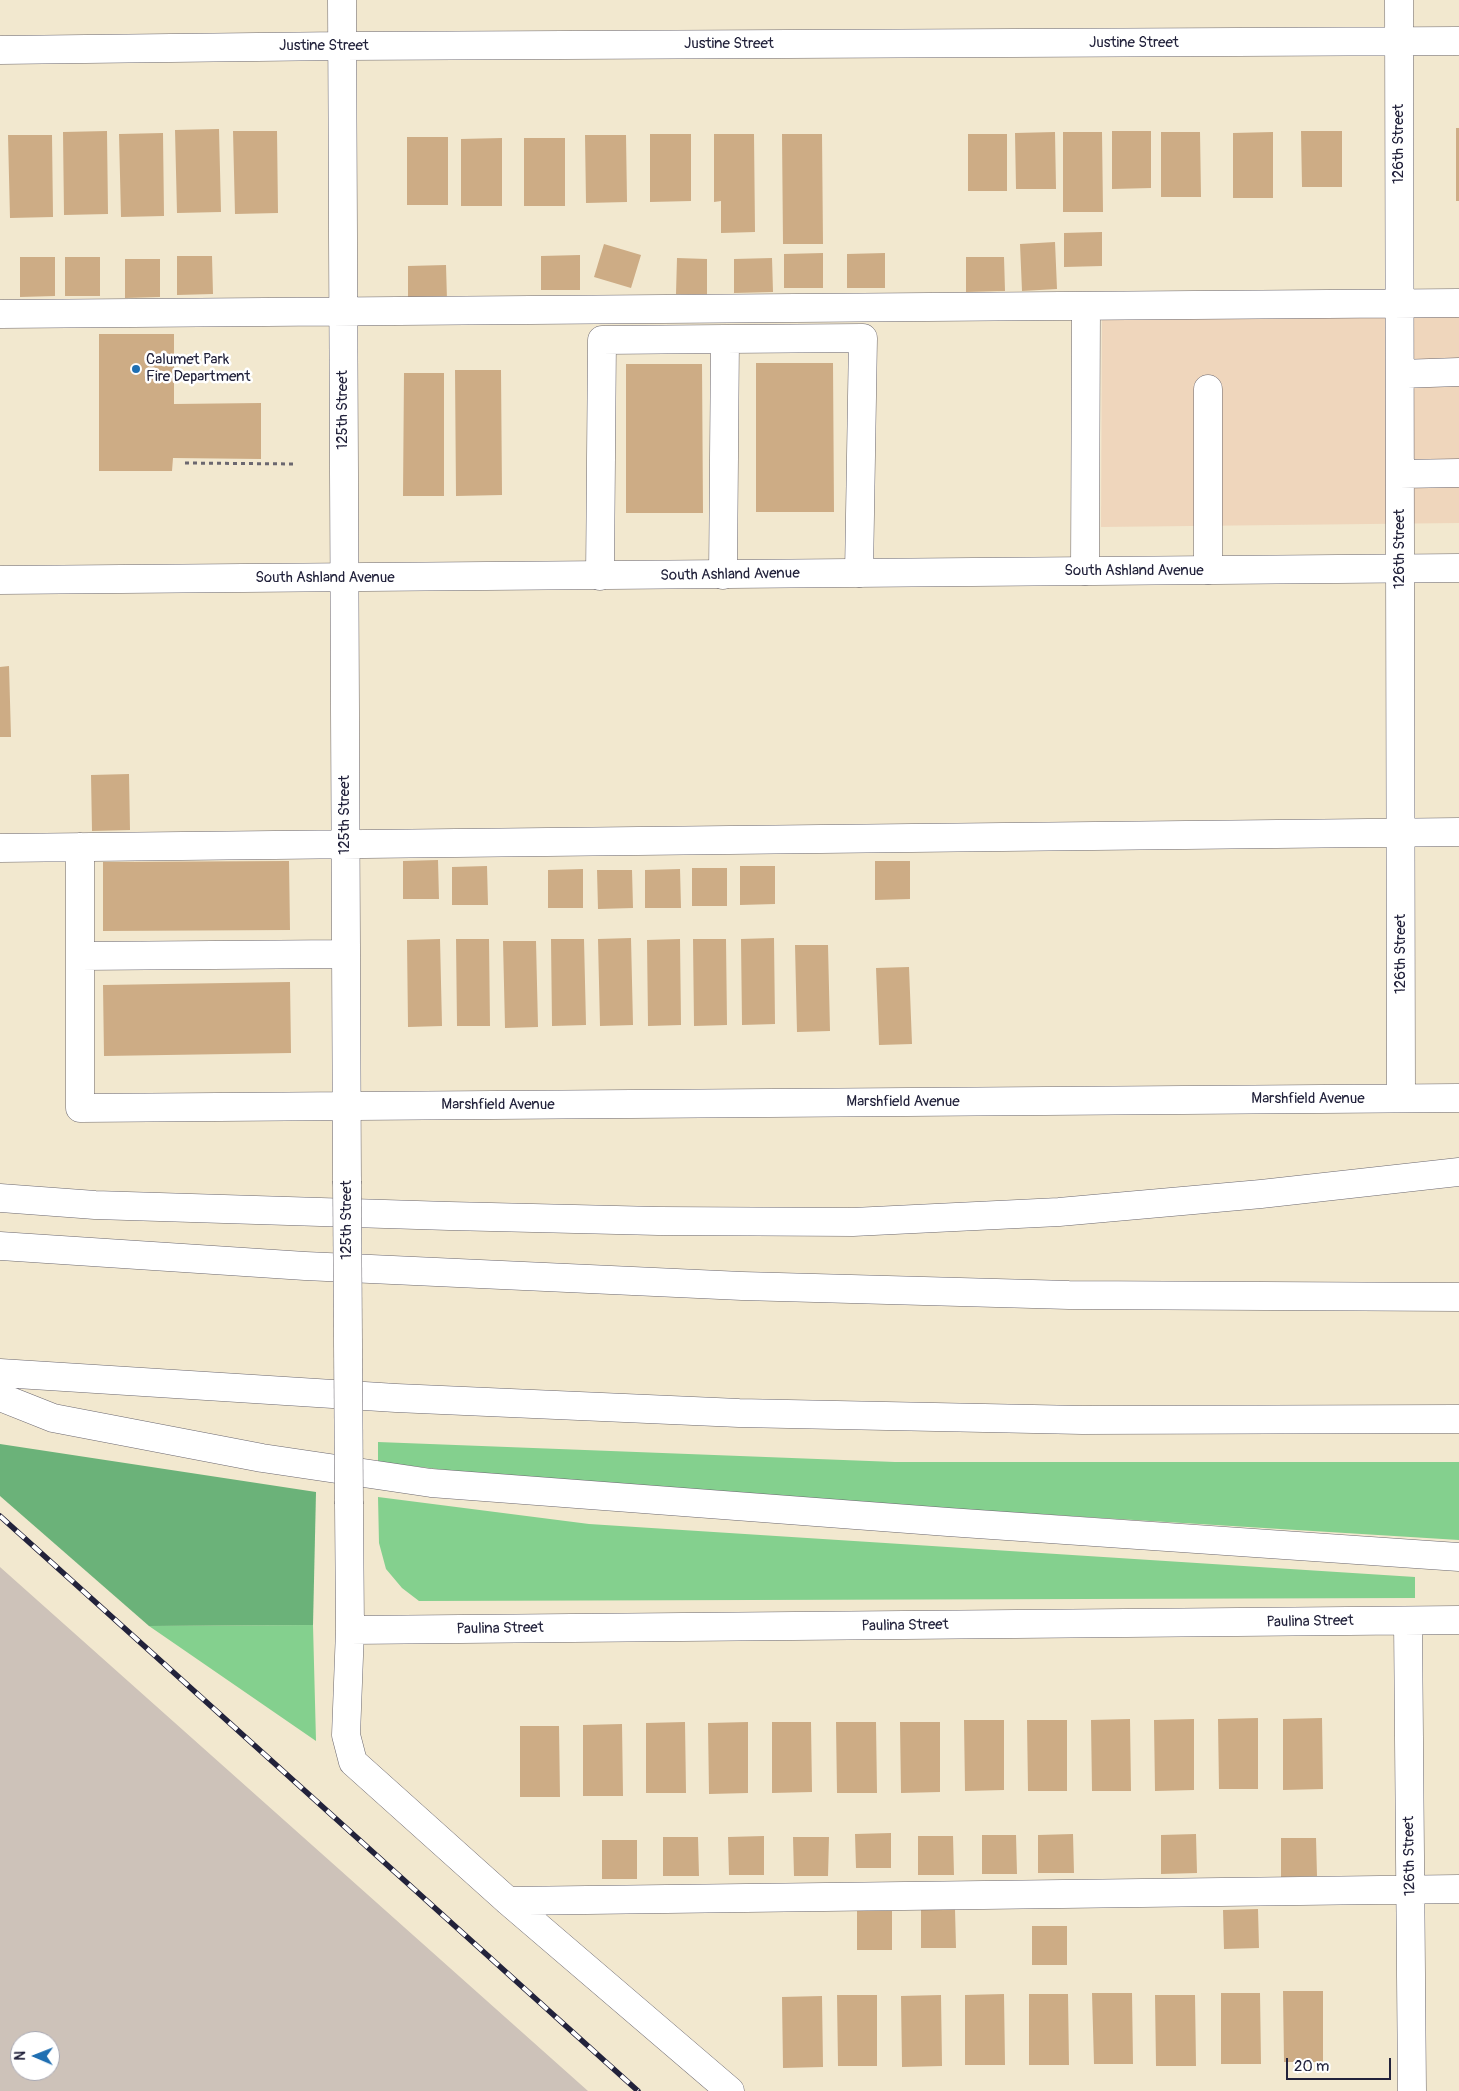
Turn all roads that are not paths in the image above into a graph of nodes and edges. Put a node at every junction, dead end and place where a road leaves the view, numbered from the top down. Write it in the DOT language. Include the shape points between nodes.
graph roads {
  1 [pos="342,0"];
  2 [pos="1399,0"];
  3 [pos="1459,41"];
  4 [pos="1399,42"];
  5 [pos="342,46"];
  6 [pos="0,50"];
  7 [pos="1400,303"];
  8 [pos="1459,303"];
  9 [pos="1086,306"];
  10 [pos="343,313"];
  11 [pos="0,314"];
  12 [pos="725,339"];
  13 [pos="1459,372"];
  14 [pos="1400,374"];
  15 [pos="1208,389"];
  16 [pos="1459,473"];
  17 [pos="1400,474"];
  18 [pos="1400,568"];
  19 [pos="1459,568"];
  20 [pos="1208,570"];
  21 [pos="1085,571"];
  22 [pos="859,573"];
  23 [pos="723,575"];
  24 [pos="600,576"];
  25 [pos="344,578"];
  26 [pos="0,580"];
  27 [pos="1459,832"];
  28 [pos="1401,833"];
  29 [pos="345,844"];
  30 [pos="80,847"];
  31 [pos="0,848"];
  32 [pos="345,954"];
  33 [pos="80,956"];
  34 [pos="1402,1098"];
  35 [pos="1459,1098"];
  36 [pos="346,1106"];
  37 [pos="1459,1172"];
  38 [pos="0,1198"];
  39 [pos="0,1246"];
  40 [pos="1459,1297"];
  41 [pos="0,1374"];
  42 [pos="0,1398"];
  43 [pos="1459,1419"];
  44 [pos="1459,1557"];
  45 [pos="1459,1620"];
  46 [pos="1408,1621"];
  47 [pos="350,1630"];
  48 [pos="1410,1889"];
  49 [pos="1459,1889"];
  50 [pos="508,1900"];
  51 [pos="730,2091"];
  52 [pos="1412,2091"];
  1 -- 5 [label="main road, 125th Street"];
  2 -- 4 [label="main road, 126th Street"];
  3 -- 4 [label="main road, Justine Street"];
  4 -- 5 [label="main road, Justine Street"];
  4 -- 7 [label="main road, 126th Street"];
  5 -- 6 [label="main road, Justine Street"];
  5 -- 10 [label="main road, 125th Street"];
  7 -- 8 [label="main road"];
  7 -- 9 [label="main road"];
  7 -- 14 [label="main road, 126th Street"];
  9 -- 10 [label="main road"];
  9 -- 21 [label="main road"];
  10 -- 11 [label="main road"];
  10 -- 25 [label="main road, 125th Street"];
  12 -- 22 [label="main road" via="863,338"];
  12 -- 23 [label="main road"];
  12 -- 24 [label="main road" via="602,340"];
  13 -- 14 [label="main road"];
  14 -- 17 [label="main road, 126th Street"];
  15 -- 20 [label="main road"];
  16 -- 17 [label="main road"];
  17 -- 18 [label="main road, 126th Street"];
  18 -- 19 [label="main road, South Ashland Avenue"];
  18 -- 20 [label="main road, South Ashland Avenue"];
  18 -- 28 [label="main road, 126th Street"];
  20 -- 21 [label="main road, South Ashland Avenue"];
  21 -- 22 [label="main road, South Ashland Avenue"];
  22 -- 23 [label="main road, South Ashland Avenue"];
  23 -- 24 [label="main road, South Ashland Avenue"];
  24 -- 25 [label="main road, South Ashland Avenue"];
  25 -- 26 [label="main road, South Ashland Avenue"];
  25 -- 29 [label="main road, 125th Street"];
  27 -- 28 [label="main road"];
  28 -- 29 [label="main road"];
  28 -- 34 [label="main road, 126th Street"];
  29 -- 30 [label="main road"];
  29 -- 32 [label="main road, 125th Street"];
  30 -- 31 [label="main road"];
  30 -- 33 [label="main road"];
  32 -- 33 [label="main road"];
  32 -- 36 [label="main road, 125th Street"];
  33 -- 36 [label="main road, Marshfield Avenue" via="80,1108"];
  34 -- 35 [label="main road, Marshfield Avenue"];
  34 -- 36 [label="main road, Marshfield Avenue"];
  36 -- 47 [label="main road, 125th Street, bridge"];
  37 -- 38 [label="main road" via="1069,1211 853,1222 430,1215 95,1205"];
  39 -- 40 [label="main road" via="304,1266 742,1286 1069,1295"];
  41 -- 43 [label="main road" via="396,1398 739,1413 1082,1420"];
  42 -- 44 [label="main road" via="53,1418 262,1458 431,1483"];
  45 -- 46 [label="main road, Paulina Street"];
  46 -- 47 [label="main road, Paulina Street"];
  46 -- 48 [label="main road, 126th Street"];
  47 -- 50 [label="main road, 125th Street" via="346,1735 353,1762"];
  48 -- 49 [label="main road"];
  48 -- 50 [label="main road"];
  48 -- 52 [label="main road, 126th Street"];
  50 -- 51 [label="main road, 125th Street"];
}
